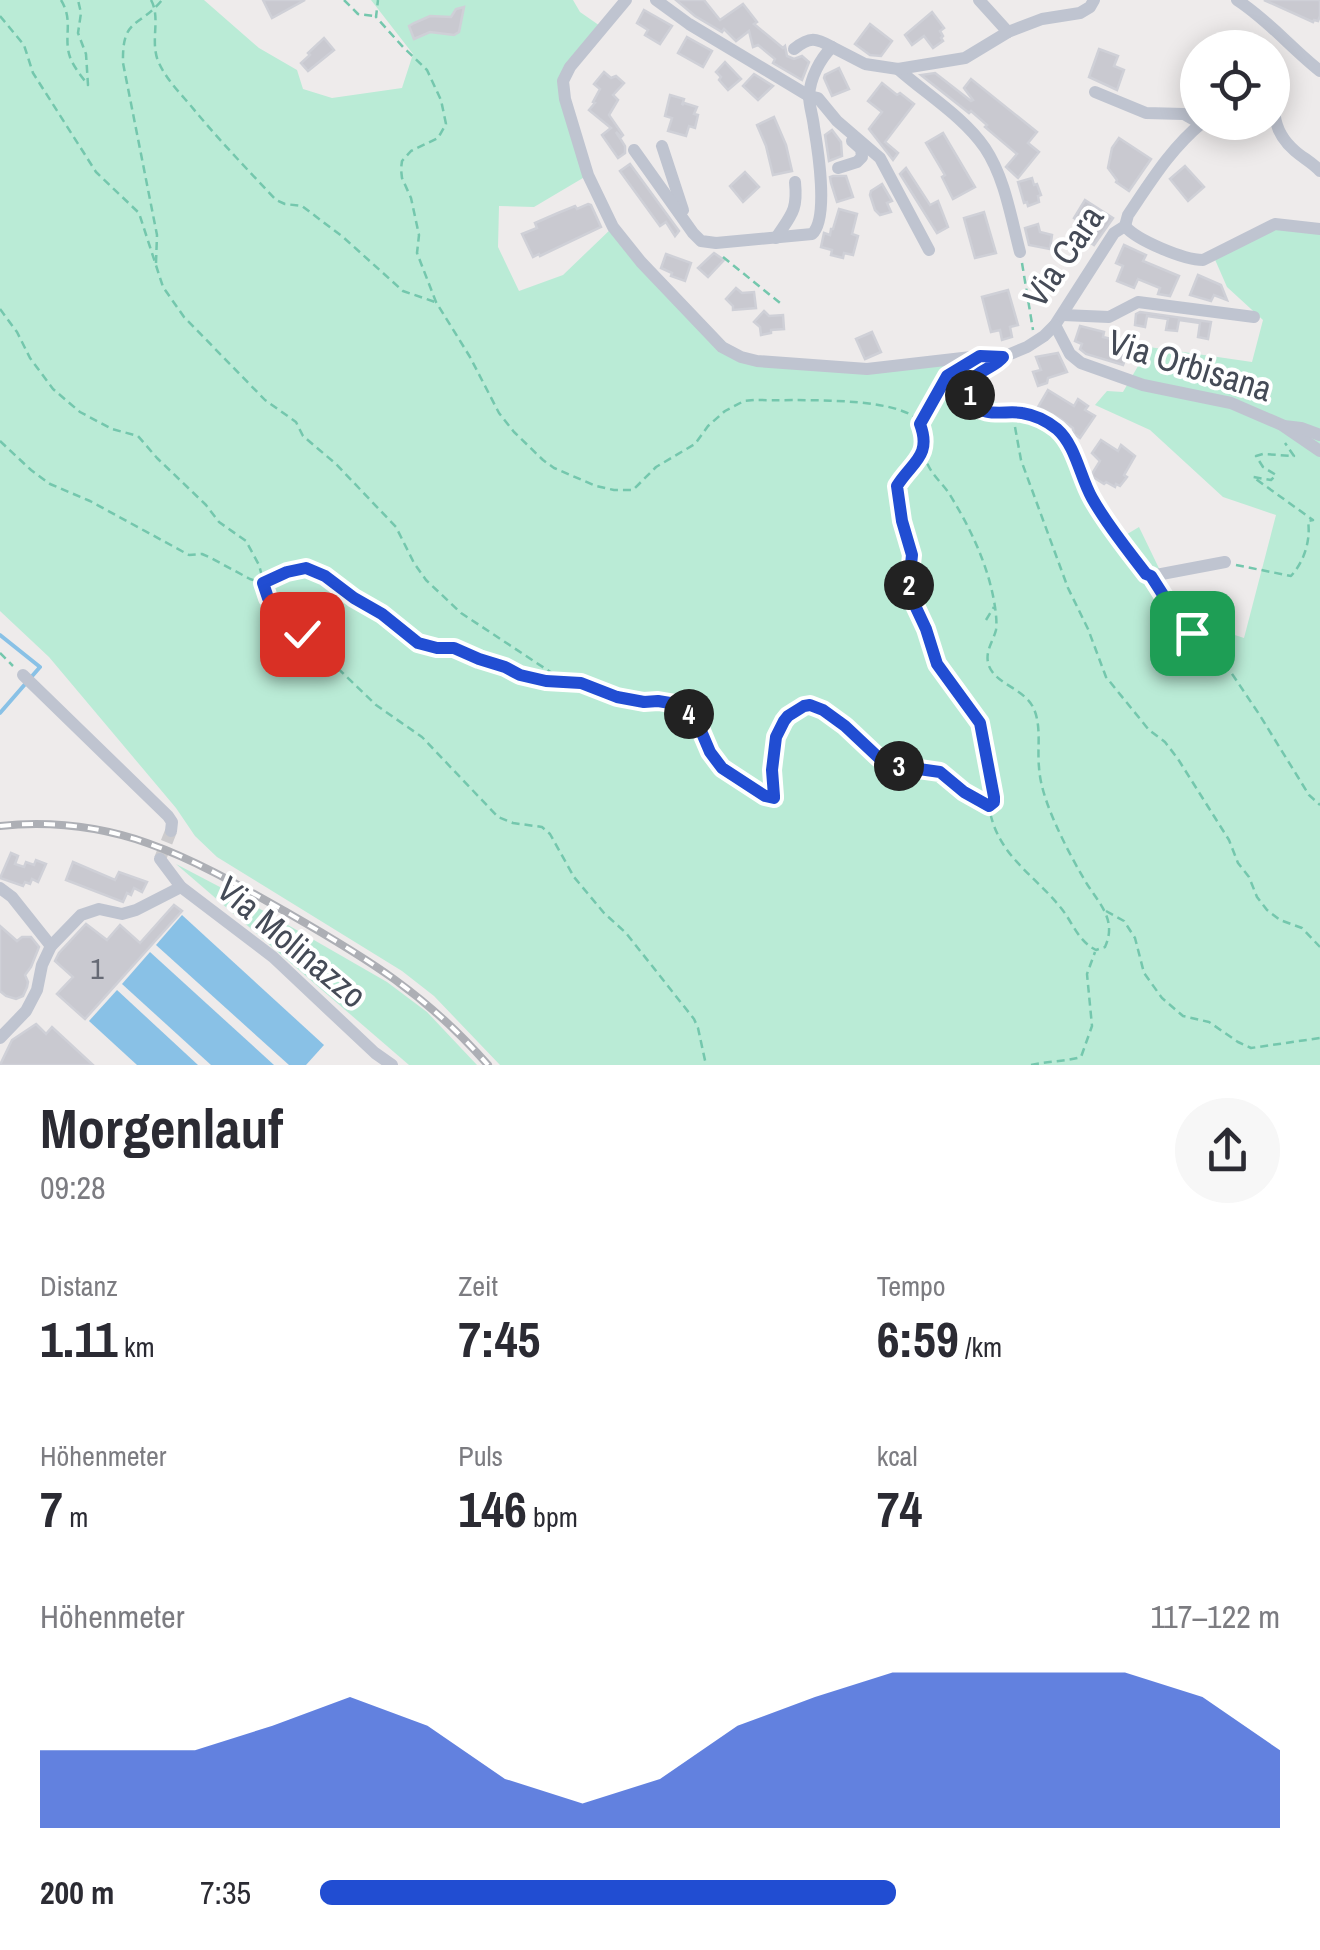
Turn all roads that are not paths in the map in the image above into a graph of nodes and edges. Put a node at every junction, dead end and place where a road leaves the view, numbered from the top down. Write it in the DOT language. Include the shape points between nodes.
graph roads {
  1 [pos="626,0"];
  2 [pos="656,0"];
  3 [pos="978,0"];
  4 [pos="1094,0"];
  5 [pos="1237,0"];
  6 [pos="1008,32"];
  7 [pos="832,47"];
  8 [pos="794,48"];
  9 [pos="1320,52"];
  10 [pos="1302,57"];
  11 [pos="1290,64"];
  12 [pos="898,70"];
  13 [pos="1320,71"];
  14 [pos="1095,92"];
  15 [pos="809,96"];
  16 [pos="1180,114"];
  17 [pos="1181,140"];
  18 [pos="1286,140"];
  19 [pos="662,146"];
  20 [pos="634,150"];
  21 [pos="838,168"];
  22 [pos="1320,171"];
  23 [pos="795,182"];
  24 [pos="686,222"];
  25 [pos="1125,226"];
  26 [pos="1320,230"];
  27 [pos="776,238"];
  28 [pos="929,250"];
  29 [pos="1020,252"];
  30 [pos="1254,317"];
  31 [pos="1059,320"];
  32 [pos="1003,357"];
  33 [pos="1282,426"];
  34 [pos="1320,435"];
  35 [pos="1320,450"];
  36 [pos="1225,562"];
  37 [pos="24,675"];
  38 [pos="172,832"];
  39 [pos="160,859"];
  40 [pos="0,888"];
  41 [pos="181,888"];
  42 [pos="51,946"];
  43 [pos="0,1038"];
  44 [pos="392,1065"];
  1 -- 32 [label="street, Via Cara" via="570,67 565,99 588,176 613,227 722,347 757,362 867,369"];
  2 -- 15 [label="street"];
  3 -- 6 [label="street"];
  4 -- 6 [label="street" via="1080,13"];
  5 -- 10 [label="street"];
  6 -- 12 [label="street" via="965,58"];
  7 -- 8 [label="street" via="805,40"];
  7 -- 12 [label="street" via="864,64"];
  7 -- 15 [label="street" via="821,58"];
  9 -- 10 [label="street"];
  10 -- 11 [label="street"];
  10 -- 13 [label="street"];
  12 -- 29 [label="street" via="984,147"];
  14 -- 16 [label="street" via="1146,113"];
  15 -- 21 [label="street" via="862,152 860,160"];
  15 -- 27 [label="street" via="820,223 812,234"];
  15 -- 28 [label="street" via="880,158"];
  17 -- 25 [label="street, Via Cara"];
  18 -- 22 [label="street"];
  19 -- 24 [label="street"];
  20 -- 24 [label="street"];
  23 -- 27 [label="street" via="795,210"];
  24 -- 27 [label="street" via="699,239 716,243"];
  25 -- 26 [label="street" via="1198,260 1275,224"];
  25 -- 31 [label="street, Via Cara"];
  30 -- 31 [label="street" via="1138,302 1109,317"];
  31 -- 32 [label="street, Via Cara" via="1035,342"];
  31 -- 33 [label="street, Via Orbisana" via="1070,354 1081,363 1143,386 1231,404"];
  32 -- 36 [label="street" via="974,376 970,396 977,407 1038,418 1062,434 1101,513 1146,574"];
  33 -- 34 [label="street"];
  33 -- 35 [label="street, Via Orbisana"];
  37 -- 38 [label="street" via="168,816"];
  39 -- 41 [label="street, Via Molinazzo"];
  40 -- 42 [label="street"];
  41 -- 42 [label="street" via="122,914 81,915"];
  41 -- 44 [label="street, Via Molinazzo" via="273,957"];
  42 -- 43 [label="street" via="26,1011"];
}
